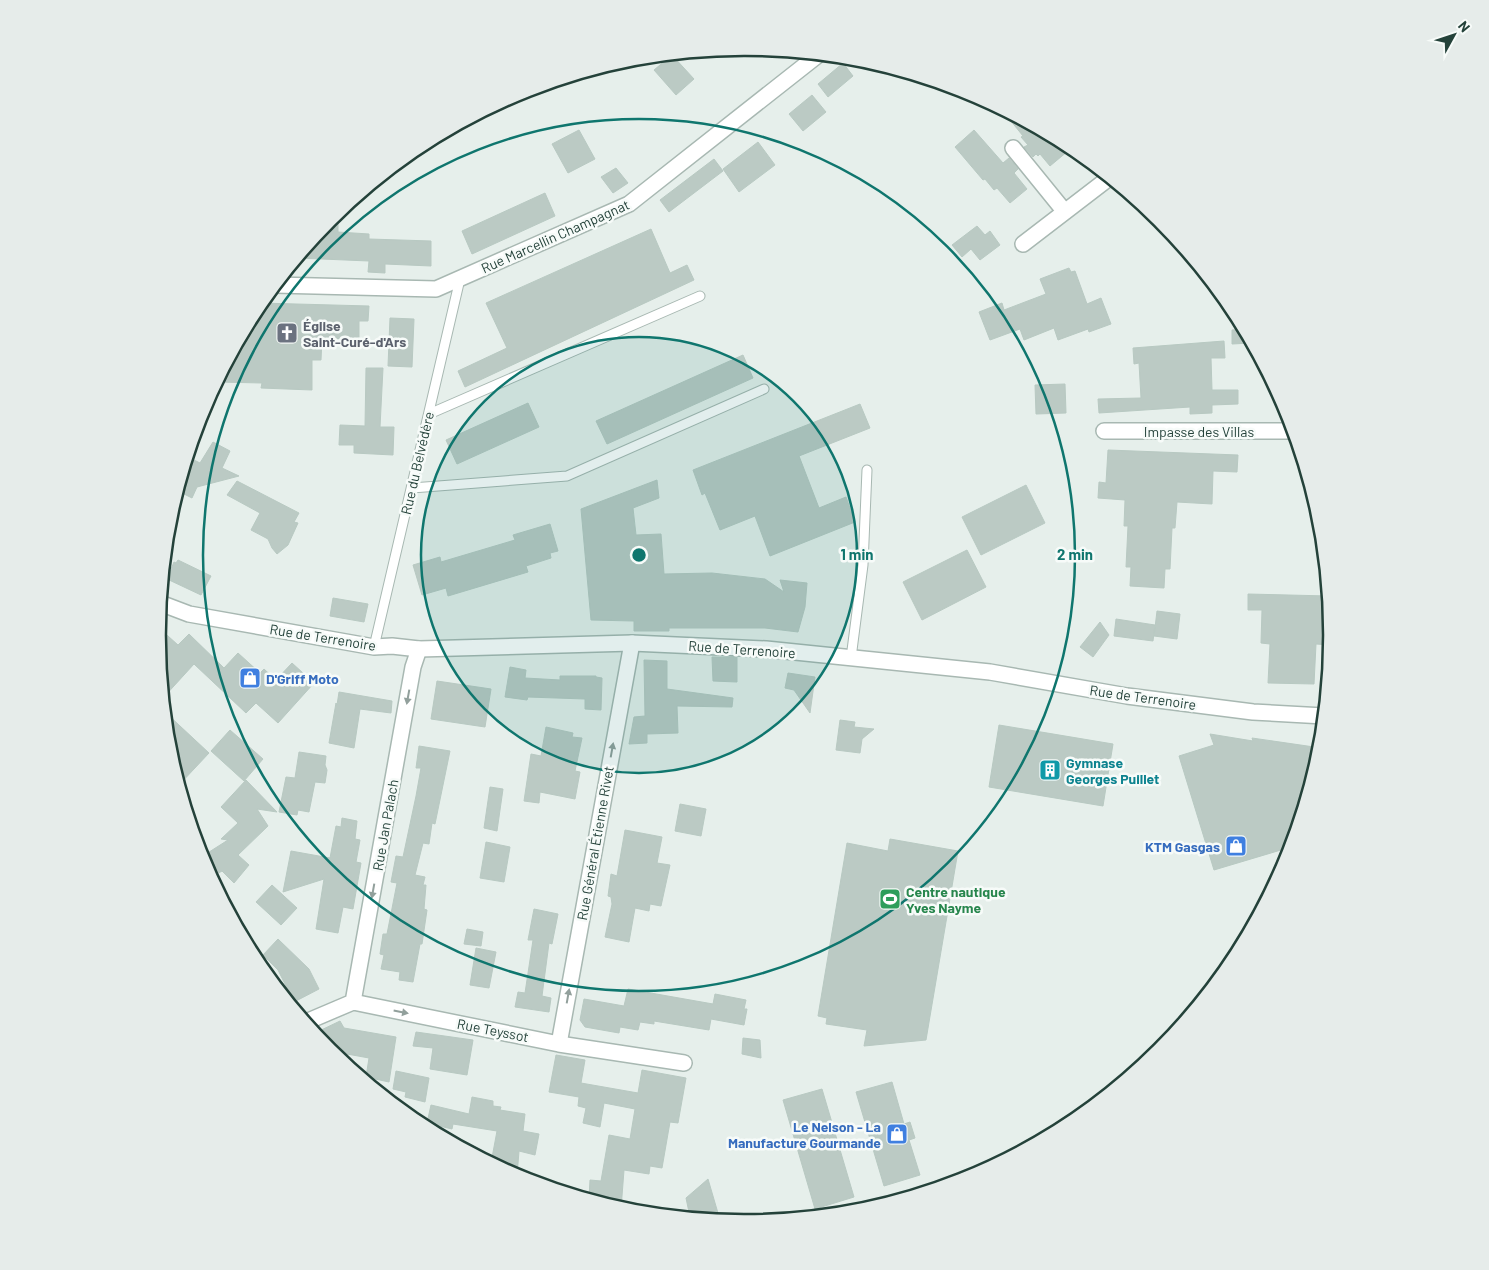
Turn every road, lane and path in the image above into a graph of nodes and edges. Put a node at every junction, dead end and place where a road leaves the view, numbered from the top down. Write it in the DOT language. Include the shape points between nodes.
graph roads {
  1 [pos="812,60"];
  2 [pos="1013,148"];
  3 [pos="1104,182"];
  4 [pos="1065,212"];
  5 [pos="1023,244"];
  6 [pos="460,278"];
  7 [pos="283,285"];
  8 [pos="700,296"];
  9 [pos="764,389"];
  10 [pos="429,414"];
  11 [pos="1104,431"];
  12 [pos="1286,431"];
  13 [pos="867,470"];
  14 [pos="412,488"];
  15 [pos="167,606"];
  16 [pos="632,643"];
  17 [pos="374,647"];
  18 [pos="419,649"];
  19 [pos="851,658"];
  20 [pos="1317,716"];
  21 [pos="353,1002"];
  22 [pos="312,1020"];
  23 [pos="559,1044"];
  24 [pos="684,1063"];
  1 -- 6 [label="street, Rue Marcellin Champagnat" via="629,204"];
  2 -- 4 [label="street"];
  3 -- 4 [label="street"];
  4 -- 5 [label="street"];
  6 -- 7 [label="street, Rue Marcellin Champagnat" via="436,289"];
  6 -- 10 [label="lane, Rue du Belvédère"];
  8 -- 10 [label="lane"];
  9 -- 14 [label="lane" via="567,476"];
  10 -- 14 [label="lane, Rue du Belvédère"];
  11 -- 12 [label="street, Impasse des Villas"];
  13 -- 19 [label="lane" via="863,565"];
  14 -- 17 [label="lane, Rue du Belvédère"];
  15 -- 17 [label="street, Rue de Terrenoire" via="189,614"];
  16 -- 18 [label="street, Rue de Terrenoire"];
  16 -- 19 [label="street, Rue de Terrenoire" via="766,648"];
  23 -- 16 [label="street, Rue Général Étienne Rivet, one-way"];
  17 -- 18 [label="street, Rue de Terrenoire"];
  18 -- 21 [label="street, Rue Jan Palach, one-way" via="413,667"];
  19 -- 20 [label="street, Rue de Terrenoire" via="990,672 1127,696 1253,712"];
  21 -- 22 [label="street"];
  21 -- 23 [label="street, Rue Teyssot, one-way"];
  23 -- 24 [label="street, Rue Teyssot"];
}
